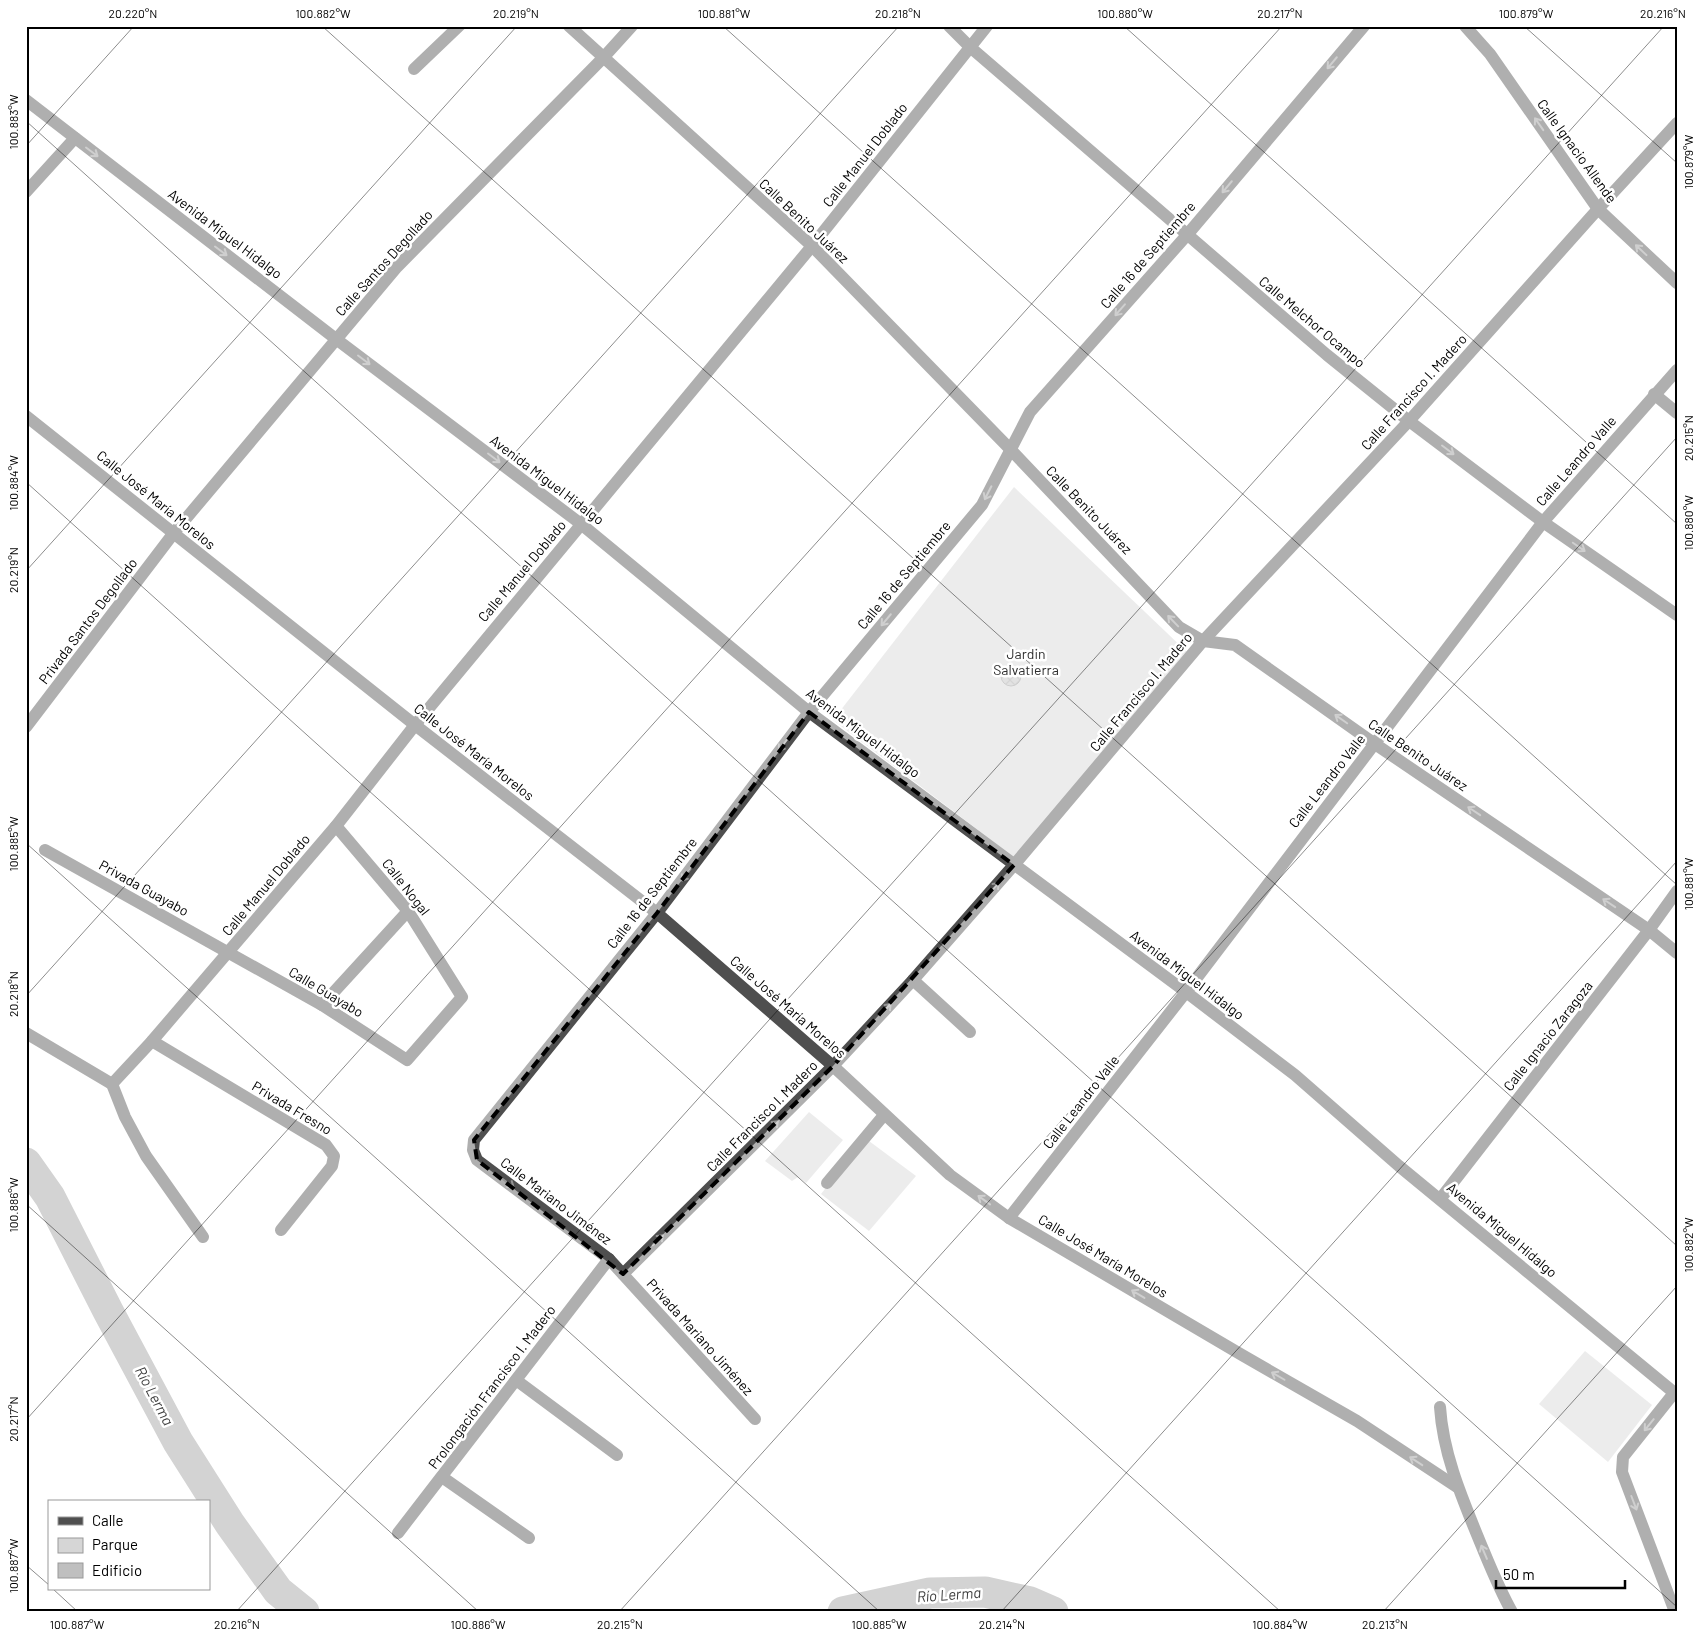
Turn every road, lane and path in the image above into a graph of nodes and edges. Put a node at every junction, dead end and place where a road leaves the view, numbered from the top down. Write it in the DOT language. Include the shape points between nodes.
graph roads {
  1 [pos="459,26"];
  2 [pos="569,26"];
  3 [pos="632,26"];
  4 [pos="949,26"];
  5 [pos="987,26"];
  6 [pos="1364,26"];
  7 [pos="1465,26"];
  8 [pos="970,47"];
  9 [pos="603,58"];
  10 [pos="414,69"];
  11 [pos="26,100"];
  12 [pos="1677,124"];
  13 [pos="75,138"];
  14 [pos="26,192"];
  15 [pos="1598,209"];
  16 [pos="1187,235"];
  17 [pos="812,246"];
  18 [pos="1677,283"];
  19 [pos="336,339"];
  20 [pos="1677,370"];
  21 [pos="1654,394"];
  22 [pos="1677,413"];
  23 [pos="26,416"];
  24 [pos="1409,420"];
  25 [pos="1010,450"];
  26 [pos="1543,522"];
  27 [pos="581,524"];
  28 [pos="174,534"];
  29 [pos="1677,615"];
  30 [pos="1203,641"];
  31 [pos="808,712"];
  32 [pos="415,725"];
  33 [pos="26,727"];
  34 [pos="1375,744"];
  35 [pos="336,826"];
  36 [pos="45,850"];
  37 [pos="1014,865"];
  38 [pos="1677,891"];
  39 [pos="408,911"];
  40 [pos="657,913"];
  41 [pos="1649,930"];
  42 [pos="229,952"];
  43 [pos="1677,953"];
  44 [pos="913,980"];
  45 [pos="1186,992"];
  46 [pos="322,1005"];
  47 [pos="970,1032"];
  48 [pos="26,1033"];
  49 [pos="152,1041"];
  50 [pos="407,1060"];
  51 [pos="833,1066"];
  52 [pos="112,1084"];
  53 [pos="884,1115"];
  54 [pos="473,1150"];
  55 [pos="827,1183"];
  56 [pos="1441,1198"];
  57 [pos="1009,1218"];
  58 [pos="281,1230"];
  59 [pos="203,1237"];
  60 [pos="609,1260"];
  61 [pos="623,1274"];
  62 [pos="516,1380"];
  63 [pos="1676,1394"];
  64 [pos="1440,1406"];
  65 [pos="756,1419"];
  66 [pos="617,1455"];
  67 [pos="442,1477"];
  68 [pos="1457,1488"];
  69 [pos="398,1533"];
  70 [pos="529,1538"];
  71 [pos="1512,1612"];
  72 [pos="1675,1612"];
  1 -- 10 [label="street"];
  2 -- 9 [label="street, Calle Benito Juárez"];
  3 -- 9 [label="street, Calle Santos Degollado"];
  4 -- 8 [label="street, Calle Melchor Ocampo"];
  5 -- 8 [label="street, Calle Manuel Doblado"];
  6 -- 16 [label="street, Calle 16 de Septiembre, one-way"];
  15 -- 7 [label="street, Calle Ignacio Allende, one-way" via="1490,54"];
  8 -- 16 [label="street, Calle Melchor Ocampo"];
  8 -- 17 [label="street, Calle Manuel Doblado"];
  9 -- 17 [label="street, Calle Benito Juárez"];
  9 -- 19 [label="street, Calle Santos Degollado" via="397,267"];
  11 -- 13 [label="street, Avenida Miguel Hidalgo"];
  12 -- 15 [label="street, Calle Francisco I. Madero"];
  13 -- 14 [label="street"];
  13 -- 19 [label="street, Avenida Miguel Hidalgo, one-way"];
  18 -- 15 [label="street, Calle Ignacio Allende, one-way"];
  15 -- 24 [label="street, Calle Francisco I. Madero"];
  16 -- 24 [label="street, Calle Melchor Ocampo" via="1327,355"];
  16 -- 25 [label="street, Calle 16 de Septiembre, one-way" via="1030,412"];
  17 -- 25 [label="street, Calle Benito Juárez"];
  17 -- 27 [label="street, Calle Manuel Doblado"];
  19 -- 27 [label="street, Avenida Miguel Hidalgo, one-way"];
  19 -- 28 [label="street, Calle Santos Degollado"];
  20 -- 21 [label="street, Calle Leandro Valle"];
  21 -- 22 [label="street"];
  21 -- 26 [label="street, Calle Leandro Valle"];
  23 -- 28 [label="street, Calle José María Morelos"];
  24 -- 26 [label="street, Calle Melchor Ocampo, one-way"];
  24 -- 30 [label="street, Calle Francisco I. Madero"];
  30 -- 25 [label="street, Calle Benito Juárez, one-way" via="1179,627"];
  25 -- 31 [label="street, Calle 16 de Septiembre, one-way" via="982,505"];
  26 -- 29 [label="street, Calle Melchor Ocampo, one-way"];
  26 -- 34 [label="street, Calle Leandro Valle"];
  27 -- 31 [label="street, Avenida Miguel Hidalgo"];
  27 -- 32 [label="street, Calle Manuel Doblado"];
  28 -- 32 [label="street, Calle José María Morelos"];
  28 -- 33 [label="street, Privada Santos Degollado"];
  34 -- 30 [label="street, Calle Benito Juárez, one-way" via="1235,645"];
  30 -- 37 [label="street, Calle Francisco I. Madero"];
  31 -- 37 [label="street, Avenida Miguel Hidalgo"];
  31 -- 40 [label="street, Calle 16 de Septiembre, one-way"];
  32 -- 35 [label="street, Calle Manuel Doblado"];
  32 -- 40 [label="street, Calle José María Morelos"];
  41 -- 34 [label="street, Calle Benito Juárez, one-way"];
  34 -- 45 [label="street, Calle Leandro Valle"];
  35 -- 39 [label="street, Calle Nogal"];
  35 -- 42 [label="street, Calle Manuel Doblado"];
  36 -- 42 [label="street, Privada Guayabo"];
  44 -- 37 [label="street, Calle Francisco I. Madero, one-way"];
  37 -- 45 [label="street, Avenida Miguel Hidalgo"];
  38 -- 41 [label="street, Calle Ignacio Zaragoza"];
  39 -- 46 [label="street"];
  39 -- 50 [label="street, Calle Nogal" via="462,997"];
  40 -- 51 [label="street, Calle José María Morelos"];
  40 -- 54 [label="street, Calle 16 de Septiembre" via="474,1140"];
  41 -- 43 [label="street, Calle Benito Juárez"];
  41 -- 56 [label="street, Calle Ignacio Zaragoza"];
  42 -- 46 [label="street, Calle Guayabo"];
  42 -- 49 [label="street, Calle Manuel Doblado"];
  44 -- 47 [label="street"];
  51 -- 44 [label="street, Calle Francisco I. Madero, one-way"];
  45 -- 56 [label="street, Avenida Miguel Hidalgo" via="1295,1075"];
  45 -- 57 [label="street, Calle Leandro Valle"];
  46 -- 50 [label="street, Calle Guayabo"];
  48 -- 52 [label="street"];
  49 -- 52 [label="street, Calle Manuel Doblado"];
  49 -- 58 [label="street, Privada Fresno" via="326,1144 334,1156 332,1166"];
  51 -- 53 [label="street, Calle José María Morelos"];
  61 -- 51 [label="street, Calle Francisco I. Madero, one-way"];
  52 -- 59 [label="street" via="146,1156"];
  53 -- 55 [label="street"];
  57 -- 53 [label="street, Calle José María Morelos, one-way" via="950,1175"];
  54 -- 60 [label="street, Calle Mariano Jiménez, one-way" via="478,1160"];
  56 -- 63 [label="street, Avenida Miguel Hidalgo"];
  68 -- 57 [label="street, Calle José María Morelos, one-way" via="1357,1421"];
  60 -- 61 [label="street, Calle Mariano Jiménez"];
  60 -- 62 [label="street, Prolongación Francisco I. Madero"];
  61 -- 65 [label="street, Privada Mariano Jiménez"];
  62 -- 66 [label="street"];
  62 -- 67 [label="street, Prolongación Francisco I. Madero"];
  63 -- 72 [label="street, one-way" via="1623,1457 1622,1472"];
  64 -- 68 [label="street" via="1441,1426"];
  67 -- 69 [label="street, Prolongación Francisco I. Madero"];
  67 -- 70 [label="street"];
  71 -- 68 [label="street, one-way"];
}
